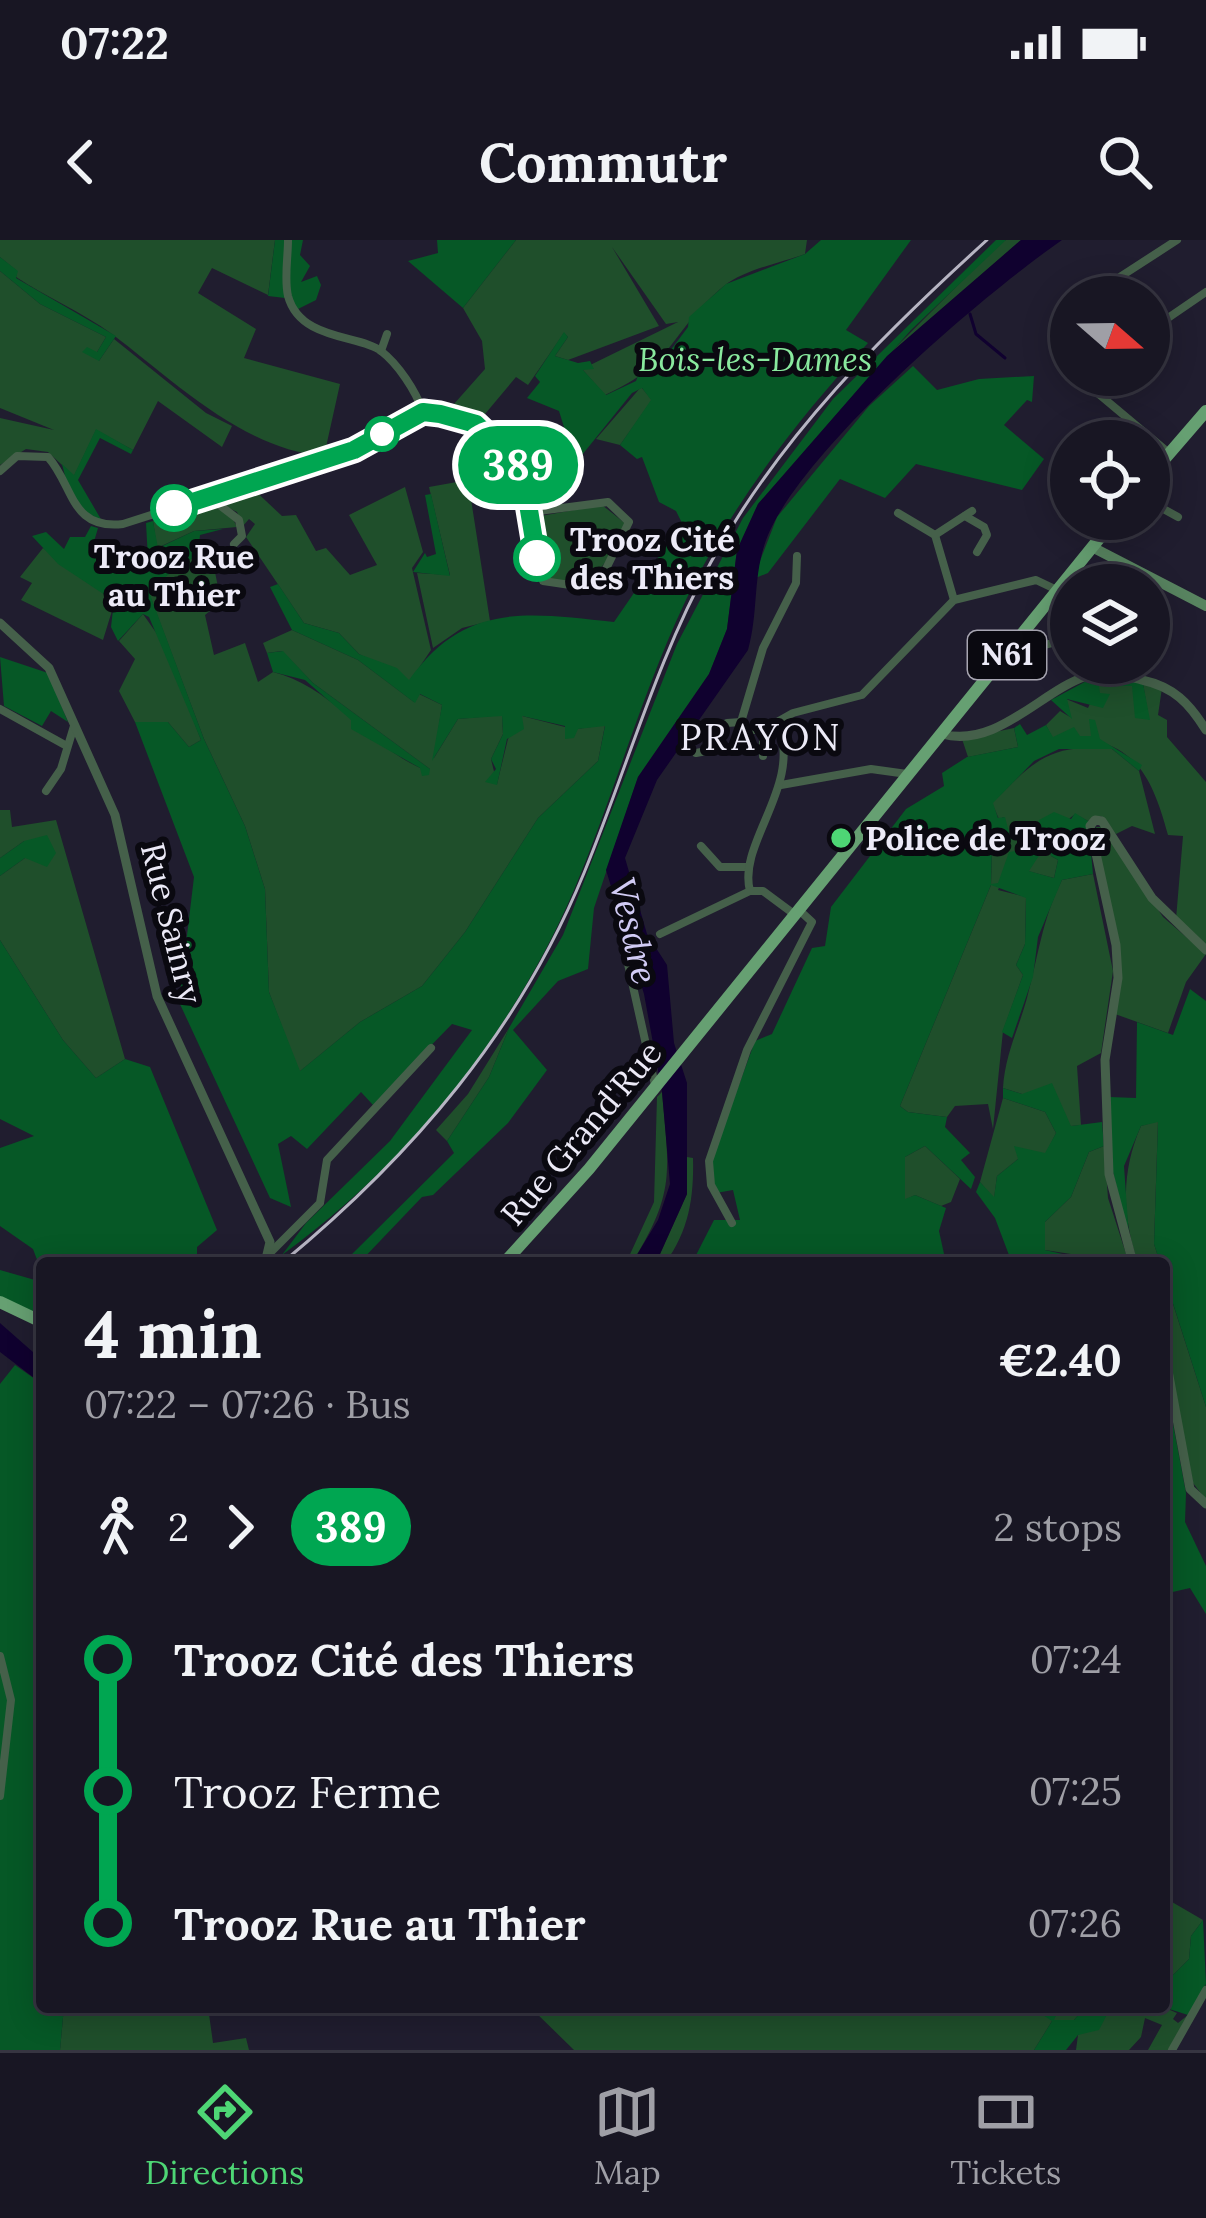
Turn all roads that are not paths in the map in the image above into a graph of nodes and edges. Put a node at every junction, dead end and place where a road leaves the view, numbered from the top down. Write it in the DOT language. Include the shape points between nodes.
graph roads {
  1 [pos="288,240"];
  2 [pos="1178,240"];
  3 [pos="1122,276"];
  4 [pos="1206,292"];
  5 [pos="1170,317"];
  6 [pos="387,334"];
  7 [pos="381,350"];
  8 [pos="1107,396"];
  9 [pos="1206,411"];
  10 [pos="423,412"];
  11 [pos="1133,420"];
  12 [pos="1170,452"];
  13 [pos="532,459"];
  14 [pos="522,468"];
  15 [pos="0,471"];
  16 [pos="209,497"];
  17 [pos="531,512"];
  18 [pos="898,513"];
  19 [pos="1170,513"];
  20 [pos="1178,517"];
  21 [pos="935,535"];
  22 [pos="1098,540"];
  23 [pos="234,544"];
  24 [pos="1092,547"];
  25 [pos="977,552"];
  26 [pos="797,556"];
  27 [pos="1079,564"];
  28 [pos="1050,587"];
  29 [pos="955,600"];
  30 [pos="1050,601"];
  31 [pos="1206,606"];
  32 [pos="0,623"];
  33 [pos="1050,644"];
  34 [pos="1015,645"];
  35 [pos="0,709"];
  36 [pos="741,722"];
  37 [pos="778,725"];
  38 [pos="74,726"];
  39 [pos="763,730"];
  40 [pos="1206,730"];
  41 [pos="942,734"];
  42 [pos="65,745"];
  43 [pos="696,753"];
  44 [pos="763,756"];
  45 [pos="909,775"];
  46 [pos="781,782"];
  47 [pos="46,791"];
  48 [pos="701,846"];
  49 [pos="748,867"];
  50 [pos="751,891"];
  51 [pos="797,912"];
  52 [pos="660,934"];
  53 [pos="1206,950"];
  54 [pos="628,964"];
  55 [pos="431,1048"];
  56 [pos="657,1084"];
  57 [pos="732,1223"];
  58 [pos="272,1252"];
  59 [pos="269,1257"];
  60 [pos="510,1257"];
  61 [pos="1131,1257"];
  62 [pos="1,1306"];
  63 [pos="36,1322"];
  64 [pos="1170,1381"];
  65 [pos="1206,1504"];
  66 [pos="0,1656"];
  67 [pos="0,1796"];
  68 [pos="1206,1990"];
  69 [pos="1172,2050"];
  1 -- 7 [label="street" via="288,295 297,312 335,340"];
  2 -- 3 [label="street"];
  4 -- 5 [label="street"];
  6 -- 7 [label="street"];
  7 -- 10 [label="street"];
  8 -- 11 [label="street"];
  9 -- 12 [label="main road"];
  10 -- 14 [label="street" via="467,419"];
  10 -- 16 [label="street" via="354,450"];
  13 -- 14 [label="street"];
  14 -- 17 [label="street"];
  15 -- 16 [label="street" via="17,456 48,457 73,508 101,524"];
  16 -- 23 [label="street" via="239,520 242,536"];
  17 -- 17 [label="street" via="539,574 553,584 600,580 629,522 608,502"];
  18 -- 21 [label="street"];
  19 -- 20 [label="street"];
  21 -- 25 [label="street" via="969,513 987,536"];
  21 -- 29 [label="street"];
  22 -- 24 [label="main road, Rue Grand'Rue / N61"];
  24 -- 27 [label="main road, Rue Grand'Rue / N61"];
  24 -- 31 [label="main road"];
  26 -- 36 [label="street" via="796,583 763,648"];
  28 -- 29 [label="street" via="1036,580"];
  29 -- 37 [label="street" via="862,695 793,713"];
  30 -- 34 [label="main road, Rue Grand'Rue / N61"];
  32 -- 38 [label="street, Rue Sainry" via="49,668"];
  33 -- 34 [label="street"];
  34 -- 41 [label="main road, Rue Grand'Rue / N61"];
  35 -- 42 [label="street"];
  36 -- 39 [label="street"];
  36 -- 43 [label="street" via="727,724 712,750"];
  37 -- 39 [label="street"];
  37 -- 46 [label="street"];
  38 -- 42 [label="street"];
  38 -- 58 [label="street, Rue Sainry" via="126,847 157,996"];
  39 -- 44 [label="street"];
  40 -- 41 [label="street" via="1165,685 1108,673 1074,681 1017,721"];
  41 -- 45 [label="main road, Rue Grand'Rue / N61"];
  42 -- 47 [label="street"];
  45 -- 46 [label="street" via="871,770"];
  45 -- 51 [label="main road, Rue Grand'Rue / N61"];
  46 -- 49 [label="street"];
  48 -- 49 [label="street" via="720,867"];
  49 -- 50 [label="street"];
  50 -- 51 [label="street"];
  50 -- 52 [label="street"];
  51 -- 56 [label="main road, Rue Grand'Rue / N61"];
  51 -- 57 [label="street" via="812,922 746,1050 709,1161 711,1185"];
  53 -- 61 [label="street" via="1163,910 1095,820 1118,978 1105,1060 1109,1174"];
  54 -- 56 [label="street"];
  55 -- 58 [label="street" via="327,1160 320,1203"];
  56 -- 60 [label="main road, Rue Grand'Rue / N61"];
  58 -- 59 [label="street"];
  62 -- 63 [label="main road"];
  64 -- 65 [label="street" via="1190,1489"];
  66 -- 67 [label="street" via="11,1700"];
  68 -- 69 [label="street"];
}
